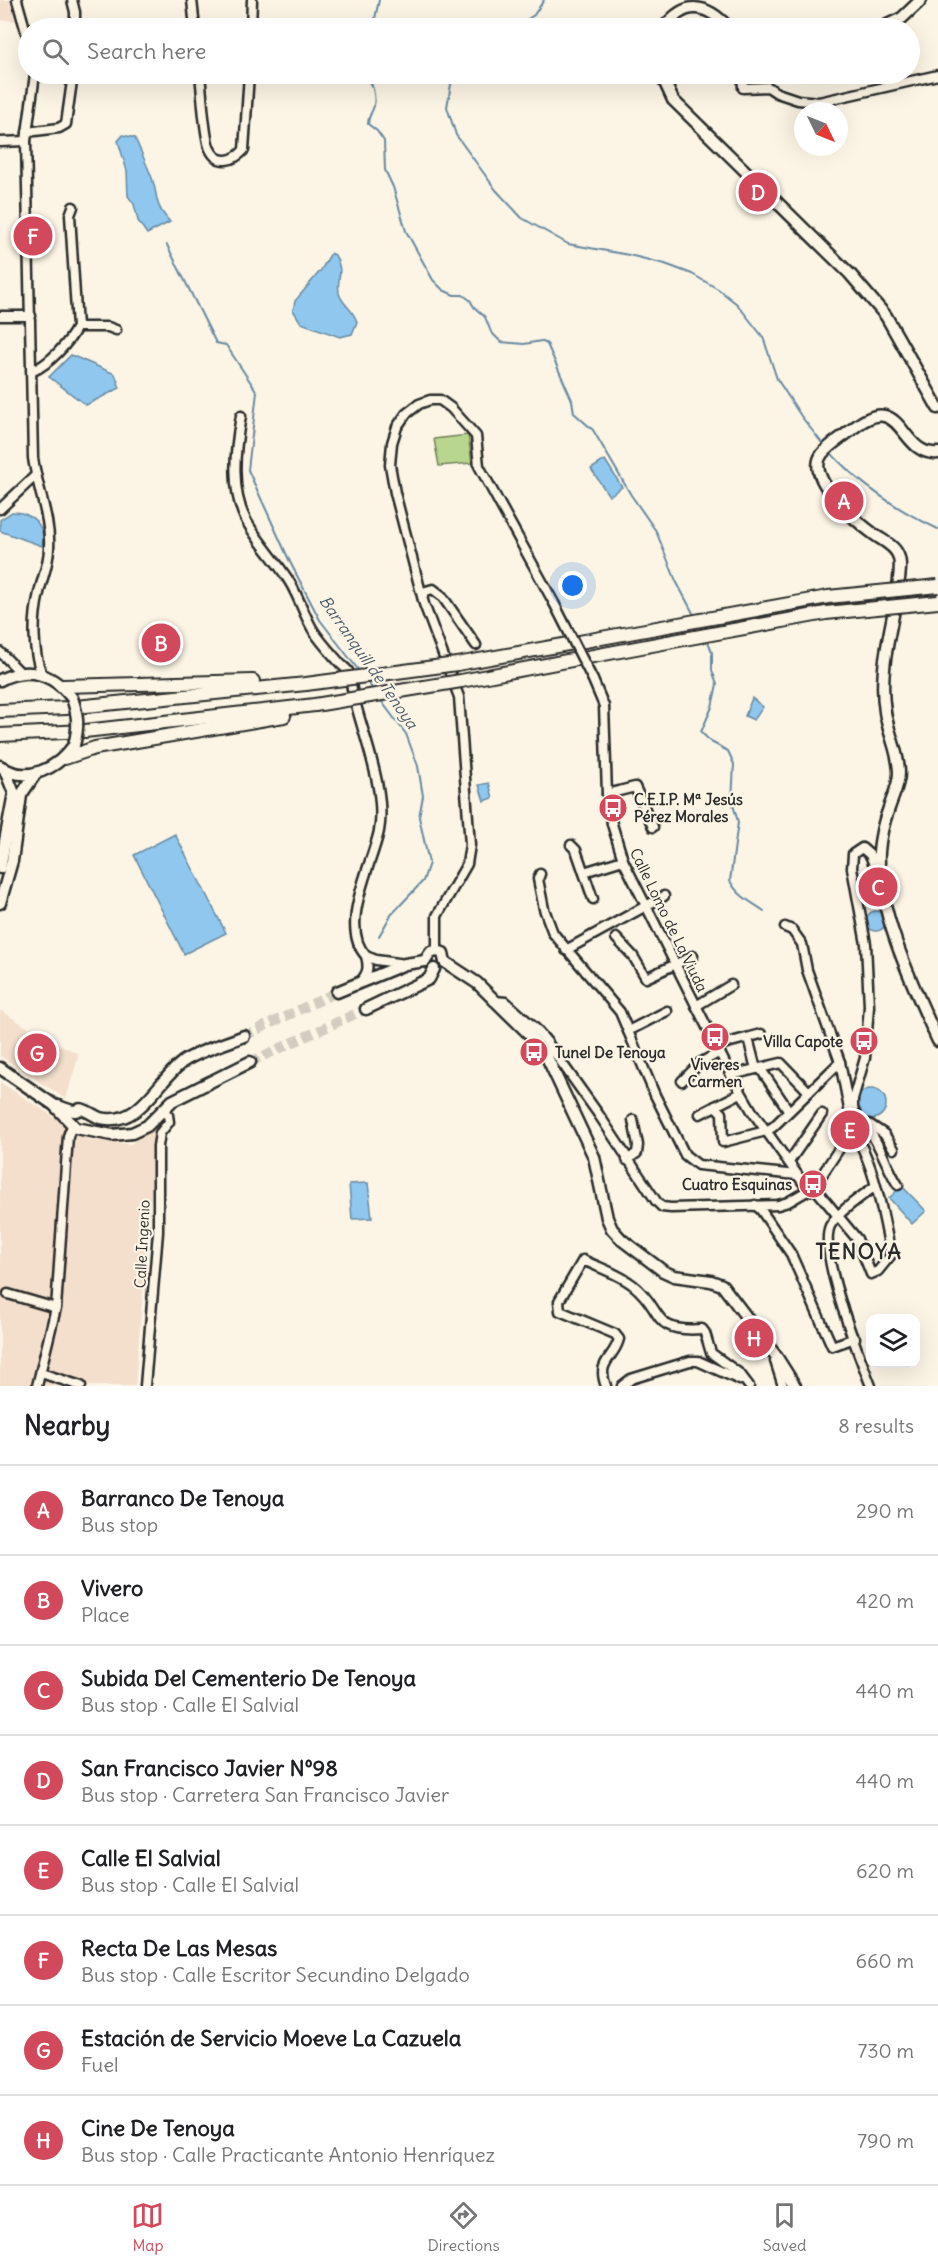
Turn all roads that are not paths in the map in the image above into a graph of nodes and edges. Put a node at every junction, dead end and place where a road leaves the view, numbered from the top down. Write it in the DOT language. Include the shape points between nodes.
graph roads {
  1 [pos="17,0"];
  2 [pos="72,0"];
  3 [pos="192,0"];
  4 [pos="252,0"];
  5 [pos="921,0"];
  6 [pos="22,18"];
  7 [pos="75,18"];
  8 [pos="194,18"];
  9 [pos="251,18"];
  10 [pos="671,18"];
  11 [pos="720,18"];
  12 [pos="902,18"];
  13 [pos="938,75"];
  14 [pos="920,79"];
  15 [pos="34,84"];
  16 [pos="72,84"];
  17 [pos="201,84"];
  18 [pos="248,84"];
  19 [pos="666,84"];
  20 [pos="743,84"];
  21 [pos="898,84"];
  22 [pos="27,137"];
  23 [pos="0,142"];
  24 [pos="74,207"];
  25 [pos="0,316"];
  26 [pos="31,316"];
  27 [pos="77,327"];
  28 [pos="116,330"];
  29 [pos="33,371"];
  30 [pos="938,408"];
  31 [pos="241,416"];
  32 [pos="938,453"];
  33 [pos="35,476"];
  34 [pos="0,509"];
  35 [pos="938,586"];
  36 [pos="423,595"];
  37 [pos="938,602"];
  38 [pos="476,645"];
  39 [pos="0,652"];
  40 [pos="36,659"];
  41 [pos="42,674"];
  42 [pos="14,675"];
  43 [pos="306,681"];
  44 [pos="63,686"];
  45 [pos="317,708"];
  46 [pos="0,711"];
  47 [pos="0,735"];
  48 [pos="65,758"];
  49 [pos="2,767"];
  50 [pos="36,773"];
  51 [pos="607,794"];
  52 [pos="653,827"];
  53 [pos="571,845"];
  54 [pos="623,860"];
  55 [pos="0,868"];
  56 [pos="880,868"];
  57 [pos="584,872"];
  58 [pos="540,874"];
  59 [pos="664,896"];
  60 [pos="593,899"];
  61 [pos="0,903"];
  62 [pos="645,905"];
  63 [pos="785,927"];
  64 [pos="616,938"];
  65 [pos="566,950"];
  66 [pos="437,951"];
  67 [pos="366,956"];
  68 [pos="693,956"];
  69 [pos="445,962"];
  70 [pos="405,964"];
  71 [pos="675,964"];
  72 [pos="429,965"];
  73 [pos="359,983"];
  74 [pos="730,985"];
  75 [pos="337,992"];
  76 [pos="494,1001"];
  77 [pos="696,1006"];
  78 [pos="366,1009"];
  79 [pos="667,1011"];
  80 [pos="628,1031"];
  81 [pos="761,1034"];
  82 [pos="244,1036"];
  83 [pos="748,1038"];
  84 [pos="938,1041"];
  85 [pos="718,1049"];
  86 [pos="250,1062"];
  87 [pos="840,1062"];
  88 [pos="0,1068"];
  89 [pos="758,1068"];
  90 [pos="731,1075"];
  91 [pos="682,1081"];
  92 [pos="809,1092"];
  93 [pos="741,1093"];
  94 [pos="715,1106"];
  95 [pos="789,1111"];
  96 [pos="88,1112"];
  97 [pos="161,1112"];
  98 [pos="700,1114"];
  99 [pos="822,1114"];
  100 [pos="72,1119"];
  101 [pos="633,1120"];
  102 [pos="855,1123"];
  103 [pos="85,1129"];
  104 [pos="766,1131"];
  105 [pos="894,1149"];
  106 [pos="627,1160"];
  107 [pos="789,1162"];
  108 [pos="797,1175"];
  109 [pos="898,1185"];
  110 [pos="875,1186"];
  111 [pos="811,1189"];
  112 [pos="754,1205"];
  113 [pos="837,1217"];
  114 [pos="8,1293"];
  115 [pos="56,1308"];
  116 [pos="855,1338"];
  117 [pos="772,1351"];
  118 [pos="41,1373"];
  119 [pos="37,1386"];
  120 [pos="81,1386"];
  121 [pos="145,1386"];
  122 [pos="606,1386"];
  123 [pos="622,1386"];
  124 [pos="748,1386"];
  125 [pos="783,1386"];
  126 [pos="795,1386"];
  127 [pos="872,1386"];
  1 -- 6 [label="street"];
  2 -- 7 [label="street"];
  3 -- 8 [label="street"];
  4 -- 9 [label="street"];
  5 -- 12 [label="main road"];
  10 -- 11 [label="main road" via="686,8 703,7"];
  13 -- 14 [label="street"];
  15 -- 22 [label="street"];
  16 -- 22 [label="street" via="66,124"];
  17 -- 18 [label="street" via="209,147 220,159 229,161 244,150"];
  19 -- 30 [label="main road" via="673,100 850,274 886,316"];
  20 -- 21 [label="street" via="743,88 768,87 798,100 819,102"];
  22 -- 23 [label="street"];
  22 -- 26 [label="street"];
  24 -- 27 [label="street" via="70,215"];
  25 -- 26 [label="street"];
  26 -- 29 [label="street"];
  27 -- 28 [label="street"];
  27 -- 29 [label="street" via="73,336"];
  29 -- 33 [label="street"];
  31 -- 67 [label="street" via="236,447 238,504 300,598 313,630 348,670 377,782 379,831 356,915 358,943"];
  32 -- 56 [label="main road" via="927,454 915,447 899,425 881,416 868,418 845,434 822,454 818,463 820,479 857,519 890,544 900,566 882,678 891,741 899,757 899,777 883,828"];
  33 -- 34 [label="street"];
  33 -- 40 [label="street" via="50,543 36,607"];
  35 -- 43 [label="highway, bridge" via="828,597 457,664"];
  36 -- 38 [label="street" via="434,590 442,596"];
  36 -- 51 [label="street, Calle Lomo de La Viuda, bridge" via="390,465 397,427 406,414 430,399 440,400 451,408 476,436 479,465 554,603 604,706"];
  36 -- 66 [label="street" via="459,697 470,845 467,864 436,916"];
  37 -- 45 [label="highway, bridge" via="826,613"];
  39 -- 42 [label="street"];
  40 -- 41 [label="street"];
  40 -- 42 [label="street"];
  41 -- 42 [label="main road"];
  41 -- 44 [label="main road"];
  43 -- 44 [label="highway"];
  43 -- 46 [label="highway" via="66,708"];
  44 -- 48 [label="main road, bridge" via="78,713 74,745"];
  45 -- 47 [label="highway" via="85,731"];
  45 -- 48 [label="highway" via="95,748"];
  48 -- 50 [label="main road"];
  49 -- 50 [label="main road"];
  49 -- 55 [label="main road" via="14,793"];
  50 -- 61 [label="main road" via="21,795 12,861"];
  51 -- 52 [label="street" via="635,787"];
  51 -- 54 [label="street, Calle Lomo de La Viuda"];
  53 -- 57 [label="street"];
  54 -- 57 [label="street"];
  54 -- 62 [label="street, Calle Lomo de La Viuda"];
  56 -- 84 [label="main road" via="886,906 904,965"];
  56 -- 102 [label="street" via="862,848 853,854 866,944 869,1006 865,1058 853,1099"];
  57 -- 60 [label="street"];
  58 -- 65 [label="street" via="544,909 553,933"];
  59 -- 62 [label="street"];
  62 -- 65 [label="street"];
  62 -- 71 [label="street, Calle Lomo de La Viuda"];
  63 -- 87 [label="street" via="802,944 807,970"];
  64 -- 71 [label="street" via="646,978"];
  65 -- 80 [label="street" via="609,997"];
  66 -- 69 [label="main road"];
  66 -- 72 [label="main road" via="429,954"];
  67 -- 70 [label="street"];
  67 -- 73 [label="street" via="369,967"];
  68 -- 71 [label="street"];
  69 -- 72 [label="main road" via="440,968"];
  69 -- 76 [label="main road" via="477,982"];
  70 -- 72 [label="main road"];
  70 -- 73 [label="main road"];
  71 -- 77 [label="street, Calle Lomo de La Viuda"];
  72 -- 78 [label="main road" via="429,979"];
  73 -- 75 [label="main road"];
  74 -- 77 [label="street"];
  76 -- 106 [label="street" via="506,1002 536,1029"];
  76 -- 117 [label="main road" via="530,1035 555,1071 594,1157 612,1229 663,1271 722,1285"];
  77 -- 85 [label="street, Calle Lomo de La Viuda"];
  79 -- 80 [label="street"];
  80 -- 108 [label="street" via="655,1095 691,1161 698,1165"];
  81 -- 83 [label="street"];
  82 -- 96 [label="main road" via="186,1060 142,1106 124,1116 112,1120"];
  83 -- 85 [label="street"];
  83 -- 89 [label="street"];
  85 -- 90 [label="street, Calle Lomo de La Viuda"];
  85 -- 91 [label="street"];
  86 -- 97 [label="main road" via="172,1101"];
  87 -- 92 [label="street"];
  87 -- 102 [label="street"];
  88 -- 100 [label="main road"];
  89 -- 90 [label="street"];
  89 -- 92 [label="street" via="781,1063"];
  89 -- 95 [label="street"];
  90 -- 93 [label="street, Calle Lomo de La Viuda"];
  92 -- 95 [label="street"];
  93 -- 94 [label="street"];
  93 -- 104 [label="street, Calle Lomo de La Viuda"];
  94 -- 98 [label="street"];
  94 -- 104 [label="street" via="722,1113 723,1142"];
  95 -- 104 [label="street"];
  96 -- 100 [label="main road" via="81,1109"];
  96 -- 103 [label="main road" via="91,1119"];
  97 -- 103 [label="main road" via="132,1133 112,1135"];
  97 -- 121 [label="street, Calle Ingenio" via="168,1115 169,1122 160,1133 158,1146 158,1232"];
  99 -- 107 [label="street"];
  100 -- 103 [label="main road" via="76,1128"];
  100 -- 115 [label="street"];
  101 -- 106 [label="street" via="637,1153"];
  102 -- 105 [label="street" via="884,1134"];
  102 -- 109 [label="street" via="871,1131"];
  102 -- 110 [label="street"];
  102 -- 111 [label="street"];
  104 -- 107 [label="street, Calle Lomo de La Viuda"];
  106 -- 112 [label="street" via="662,1207"];
  107 -- 108 [label="street, Calle Lomo de La Viuda"];
  108 -- 111 [label="street, Calle Lomo de La Viuda"];
  110 -- 113 [label="street"];
  110 -- 113 [label="street, Calle Lomo de La Viuda" via="891,1255 878,1271 871,1274 857,1239"];
  111 -- 112 [label="street" via="778,1205"];
  111 -- 113 [label="street, Calle Lomo de La Viuda"];
  112 -- 116 [label="street" via="792,1254 832,1346"];
  113 -- 116 [label="street" via="830,1227 827,1248"];
  114 -- 115 [label="street"];
  115 -- 118 [label="street"];
  116 -- 127 [label="street"];
  117 -- 125 [label="street"];
  117 -- 126 [label="main road"];
  118 -- 119 [label="street"];
  118 -- 120 [label="street"];
  122 -- 124 [label="street" via="602,1369 619,1339 560,1311 560,1301 583,1260 636,1287 668,1326 683,1331 702,1329 711,1353 740,1374"];
  123 -- 124 [label="street" via="631,1379 698,1361"];
}
